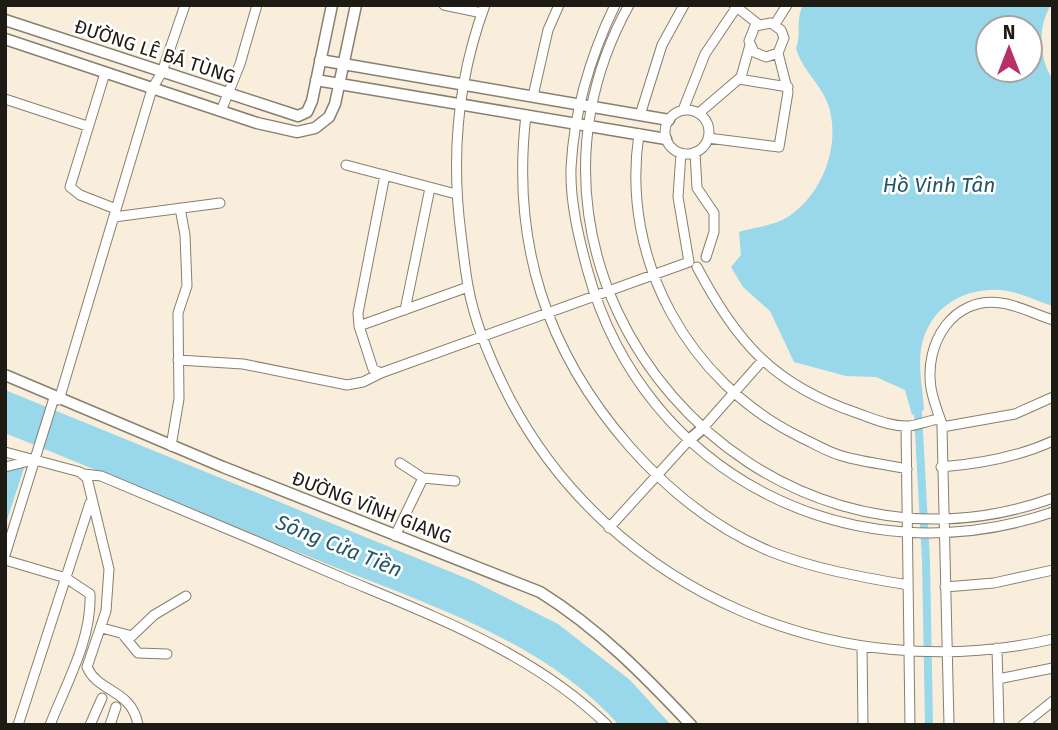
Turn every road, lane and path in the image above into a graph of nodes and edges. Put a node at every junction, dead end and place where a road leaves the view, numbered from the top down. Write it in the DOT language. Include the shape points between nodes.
graph roads {
  1 [pos="257,5"];
  2 [pos="332,5"];
  3 [pos="356,5"];
  4 [pos="444,5"];
  5 [pos="559,5"];
  6 [pos="615,5"];
  7 [pos="629,5"];
  8 [pos="684,5"];
  9 [pos="787,5"];
  10 [pos="181,6"];
  11 [pos="736,6"];
  12 [pos="468,8"];
  13 [pos="484,9"];
  14 [pos="5,20"];
  15 [pos="758,24"];
  16 [pos="775,24"];
  17 [pos="5,39"];
  18 [pos="750,45"];
  19 [pos="778,53"];
  20 [pos="320,60"];
  21 [pos="343,64"];
  22 [pos="162,72"];
  23 [pos="105,73"];
  24 [pos="739,79"];
  25 [pos="316,80"];
  26 [pos="339,84"];
  27 [pos="463,84"];
  28 [pos="788,88"];
  29 [pos="152,89"];
  30 [pos="227,94"];
  31 [pos="533,96"];
  32 [pos="5,99"];
  33 [pos="580,104"];
  34 [pos="462,105"];
  35 [pos="594,107"];
  36 [pos="683,110"];
  37 [pos="221,111"];
  38 [pos="699,113"];
  39 [pos="526,115"];
  40 [pos="640,115"];
  41 [pos="668,120"];
  42 [pos="578,124"];
  43 [pos="87,125"];
  44 [pos="590,126"];
  45 [pos="639,134"];
  46 [pos="708,138"];
  47 [pos="666,139"];
  48 [pos="695,152"];
  49 [pos="681,153"];
  50 [pos="346,165"];
  51 [pos="384,175"];
  52 [pos="430,188"];
  53 [pos="456,194"];
  54 [pos="220,203"];
  55 [pos="180,208"];
  56 [pos="115,213"];
  57 [pos="706,257"];
  58 [pos="697,267"];
  59 [pos="652,276"];
  60 [pos="468,287"];
  61 [pos="609,293"];
  62 [pos="595,298"];
  63 [pos="405,310"];
  64 [pos="547,314"];
  65 [pos="1053,320"];
  66 [pos="359,326"];
  67 [pos="482,336"];
  68 [pos="178,360"];
  69 [pos="762,361"];
  70 [pos="380,373"];
  71 [pos="5,375"];
  72 [pos="734,393"];
  73 [pos="1053,397"];
  74 [pos="55,402"];
  75 [pos="937,422"];
  76 [pos="909,426"];
  77 [pos="702,429"];
  78 [pos="689,440"];
  79 [pos="1053,441"];
  80 [pos="171,446"];
  81 [pos="5,452"];
  82 [pos="36,456"];
  83 [pos="400,463"];
  84 [pos="5,467"];
  85 [pos="941,467"];
  86 [pos="907,469"];
  87 [pos="84,474"];
  88 [pos="656,476"];
  89 [pos="423,478"];
  90 [pos="455,481"];
  91 [pos="812,496"];
  92 [pos="1053,498"];
  93 [pos="90,503"];
  94 [pos="807,512"];
  95 [pos="1053,512"];
  96 [pos="911,518"];
  97 [pos="939,518"];
  98 [pos="609,528"];
  99 [pos="911,534"];
  100 [pos="939,534"];
  101 [pos="395,536"];
  102 [pos="5,557"];
  103 [pos="1053,570"];
  104 [pos="66,578"];
  105 [pos="908,585"];
  106 [pos="945,587"];
  107 [pos="186,596"];
  108 [pos="102,628"];
  109 [pos="124,636"];
  110 [pos="1053,639"];
  111 [pos="862,647"];
  112 [pos="996,648"];
  113 [pos="912,651"];
  114 [pos="943,651"];
  115 [pos="167,654"];
  116 [pos="1053,668"];
  117 [pos="998,679"];
  118 [pos="102,698"];
  119 [pos="1053,701"];
  120 [pos="116,707"];
  121 [pos="18,725"];
  122 [pos="50,725"];
  123 [pos="90,725"];
  124 [pos="110,725"];
  125 [pos="138,725"];
  126 [pos="607,725"];
  127 [pos="691,725"];
  128 [pos="863,725"];
  129 [pos="910,725"];
  130 [pos="949,725"];
  131 [pos="999,725"];
  132 [pos="1023,725"];
  1 -- 30 [label="street"];
  2 -- 20 [label="street"];
  3 -- 21 [label="street"];
  4 -- 12 [label="street"];
  5 -- 31 [label="street" via="548,30"];
  6 -- 33 [label="street" via="587,71"];
  7 -- 35 [label="street" via="604,61"];
  8 -- 40 [label="street" via="662,45"];
  9 -- 16 [label="street"];
  10 -- 22 [label="street"];
  11 -- 15 [label="street"];
  11 -- 36 [label="street" via="705,54"];
  12 -- 13 [label="street"];
  13 -- 27 [label="street"];
  14 -- 22 [label="street, ĐƯỜNG LÊ BÁ TÙNG"];
  15 -- 16 [label="street"];
  15 -- 18 [label="street" via="750,33"];
  16 -- 19 [label="street" via="784,38"];
  17 -- 23 [label="street, ĐƯỜNG LÊ BÁ TÙNG"];
  18 -- 19 [label="street" via="762,56"];
  18 -- 24 [label="street"];
  19 -- 28 [label="street"];
  20 -- 21 [label="street"];
  20 -- 25 [label="street"];
  21 -- 26 [label="street"];
  21 -- 27 [label="street"];
  22 -- 29 [label="street"];
  22 -- 30 [label="street, ĐƯỜNG LÊ BÁ TÙNG"];
  23 -- 29 [label="street, ĐƯỜNG LÊ BÁ TÙNG"];
  23 -- 43 [label="street"];
  24 -- 28 [label="street"];
  24 -- 38 [label="street"];
  25 -- 26 [label="street"];
  25 -- 30 [label="street, ĐƯỜNG LÊ BÁ TÙNG" via="305,114 294,116"];
  26 -- 34 [label="street"];
  26 -- 37 [label="street, ĐƯỜNG LÊ BÁ TÙNG" via="335,104 321,125 303,132"];
  27 -- 31 [label="street"];
  27 -- 34 [label="street"];
  28 -- 46 [label="street" via="779,147"];
  29 -- 37 [label="street, ĐƯỜNG LÊ BÁ TÙNG"];
  29 -- 56 [label="street"];
  30 -- 37 [label="street"];
  31 -- 33 [label="street"];
  32 -- 43 [label="street"];
  33 -- 35 [label="street"];
  33 -- 42 [label="street"];
  34 -- 39 [label="street"];
  34 -- 53 [label="street"];
  35 -- 40 [label="street"];
  35 -- 44 [label="street"];
  36 -- 38 [label="street"];
  36 -- 41 [label="street"];
  38 -- 46 [label="street" via="708,124"];
  39 -- 42 [label="street"];
  39 -- 64 [label="street" via="522,170 525,229"];
  40 -- 41 [label="street"];
  41 -- 47 [label="street"];
  42 -- 44 [label="street"];
  42 -- 62 [label="street" via="571,169 577,233"];
  43 -- 56 [label="street" via="70,188"];
  44 -- 45 [label="street"];
  44 -- 61 [label="street" via="587,191"];
  45 -- 47 [label="street"];
  45 -- 59 [label="street" via="634,173 636,215"];
  46 -- 48 [label="street"];
  47 -- 49 [label="street"];
  48 -- 49 [label="street"];
  48 -- 57 [label="street" via="697,188 714,213"];
  49 -- 59 [label="street" via="678,197 691,259"];
  50 -- 51 [label="street"];
  51 -- 52 [label="street"];
  51 -- 66 [label="street"];
  52 -- 53 [label="street"];
  52 -- 63 [label="street"];
  53 -- 60 [label="street"];
  54 -- 55 [label="street"];
  55 -- 56 [label="street"];
  55 -- 68 [label="street" via="187,286 178,313"];
  56 -- 74 [label="street"];
  58 -- 69 [label="street" via="722,314"];
  59 -- 61 [label="street"];
  59 -- 72 [label="street" via="681,332"];
  60 -- 63 [label="street"];
  60 -- 67 [label="street"];
  61 -- 62 [label="street"];
  61 -- 77 [label="street" via="650,371"];
  62 -- 64 [label="street"];
  62 -- 78 [label="street" via="633,374"];
  63 -- 66 [label="street"];
  64 -- 67 [label="street"];
  64 -- 88 [label="street" via="573,372 602,415"];
  65 -- 75 [label="street" via="1004,303 982,302 961,309 943,328 932,359"];
  66 -- 70 [label="street" via="373,369"];
  67 -- 70 [label="street"];
  67 -- 98 [label="street" via="521,420 576,495"];
  68 -- 70 [label="street" via="243,364 347,385"];
  68 -- 80 [label="street" via="178,408"];
  69 -- 72 [label="street"];
  69 -- 76 [label="street" via="799,389 838,407 887,424"];
  71 -- 74 [label="street, ĐƯỜNG VĨNH GIANG"];
  72 -- 77 [label="street"];
  72 -- 86 [label="street" via="775,424 838,455"];
  73 -- 75 [label="street" via="1015,414"];
  74 -- 80 [label="street, ĐƯỜNG VĨNH GIANG"];
  74 -- 82 [label="street"];
  75 -- 76 [label="street"];
  75 -- 85 [label="street"];
  76 -- 86 [label="street"];
  77 -- 78 [label="street"];
  77 -- 91 [label="street" via="746,463"];
  78 -- 88 [label="street"];
  78 -- 94 [label="street" via="742,480"];
  79 -- 85 [label="street" via="1008,456"];
  80 -- 101 [label="street, ĐƯỜNG VĨNH GIANG"];
  81 -- 82 [label="street"];
  82 -- 84 [label="street"];
  82 -- 87 [label="street"];
  82 -- 102 [label="street"];
  83 -- 89 [label="street"];
  85 -- 97 [label="street"];
  86 -- 96 [label="street"];
  87 -- 108 [label="street" via="109,569 109,599"];
  87 -- 126 [label="street" via="100,476 513,654 543,671"];
  88 -- 98 [label="street"];
  88 -- 105 [label="street" via="708,518 768,550 838,573"];
  89 -- 90 [label="street"];
  89 -- 101 [label="street"];
  91 -- 94 [label="street"];
  91 -- 96 [label="street" via="869,513"];
  92 -- 97 [label="street" via="989,515"];
  93 -- 104 [label="street"];
  94 -- 99 [label="street" via="854,526"];
  95 -- 100 [label="street" via="986,530"];
  96 -- 97 [label="street"];
  96 -- 99 [label="street"];
  97 -- 100 [label="street"];
  98 -- 111 [label="street" via="645,558 726,607 815,638"];
  99 -- 100 [label="street"];
  99 -- 105 [label="street"];
  100 -- 106 [label="street"];
  101 -- 127 [label="street, ĐƯỜNG VĨNH GIANG" via="514,579 568,609 615,647"];
  102 -- 104 [label="street"];
  103 -- 106 [label="street" via="994,583"];
  104 -- 121 [label="street"];
  104 -- 122 [label="street" via="90,594 90,608 82,646"];
  105 -- 113 [label="street"];
  106 -- 114 [label="street"];
  107 -- 109 [label="street" via="154,615 134,635"];
  108 -- 109 [label="street"];
  108 -- 125 [label="street" via="87,667 91,676 125,698"];
  109 -- 115 [label="street" via="138,653"];
  110 -- 112 [label="street"];
  111 -- 113 [label="street"];
  111 -- 128 [label="street"];
  112 -- 114 [label="street"];
  112 -- 117 [label="street"];
  113 -- 114 [label="street"];
  113 -- 129 [label="street"];
  114 -- 130 [label="street"];
  116 -- 117 [label="street"];
  117 -- 131 [label="street"];
  118 -- 123 [label="street"];
  119 -- 132 [label="street"];
  120 -- 124 [label="street"];
}
